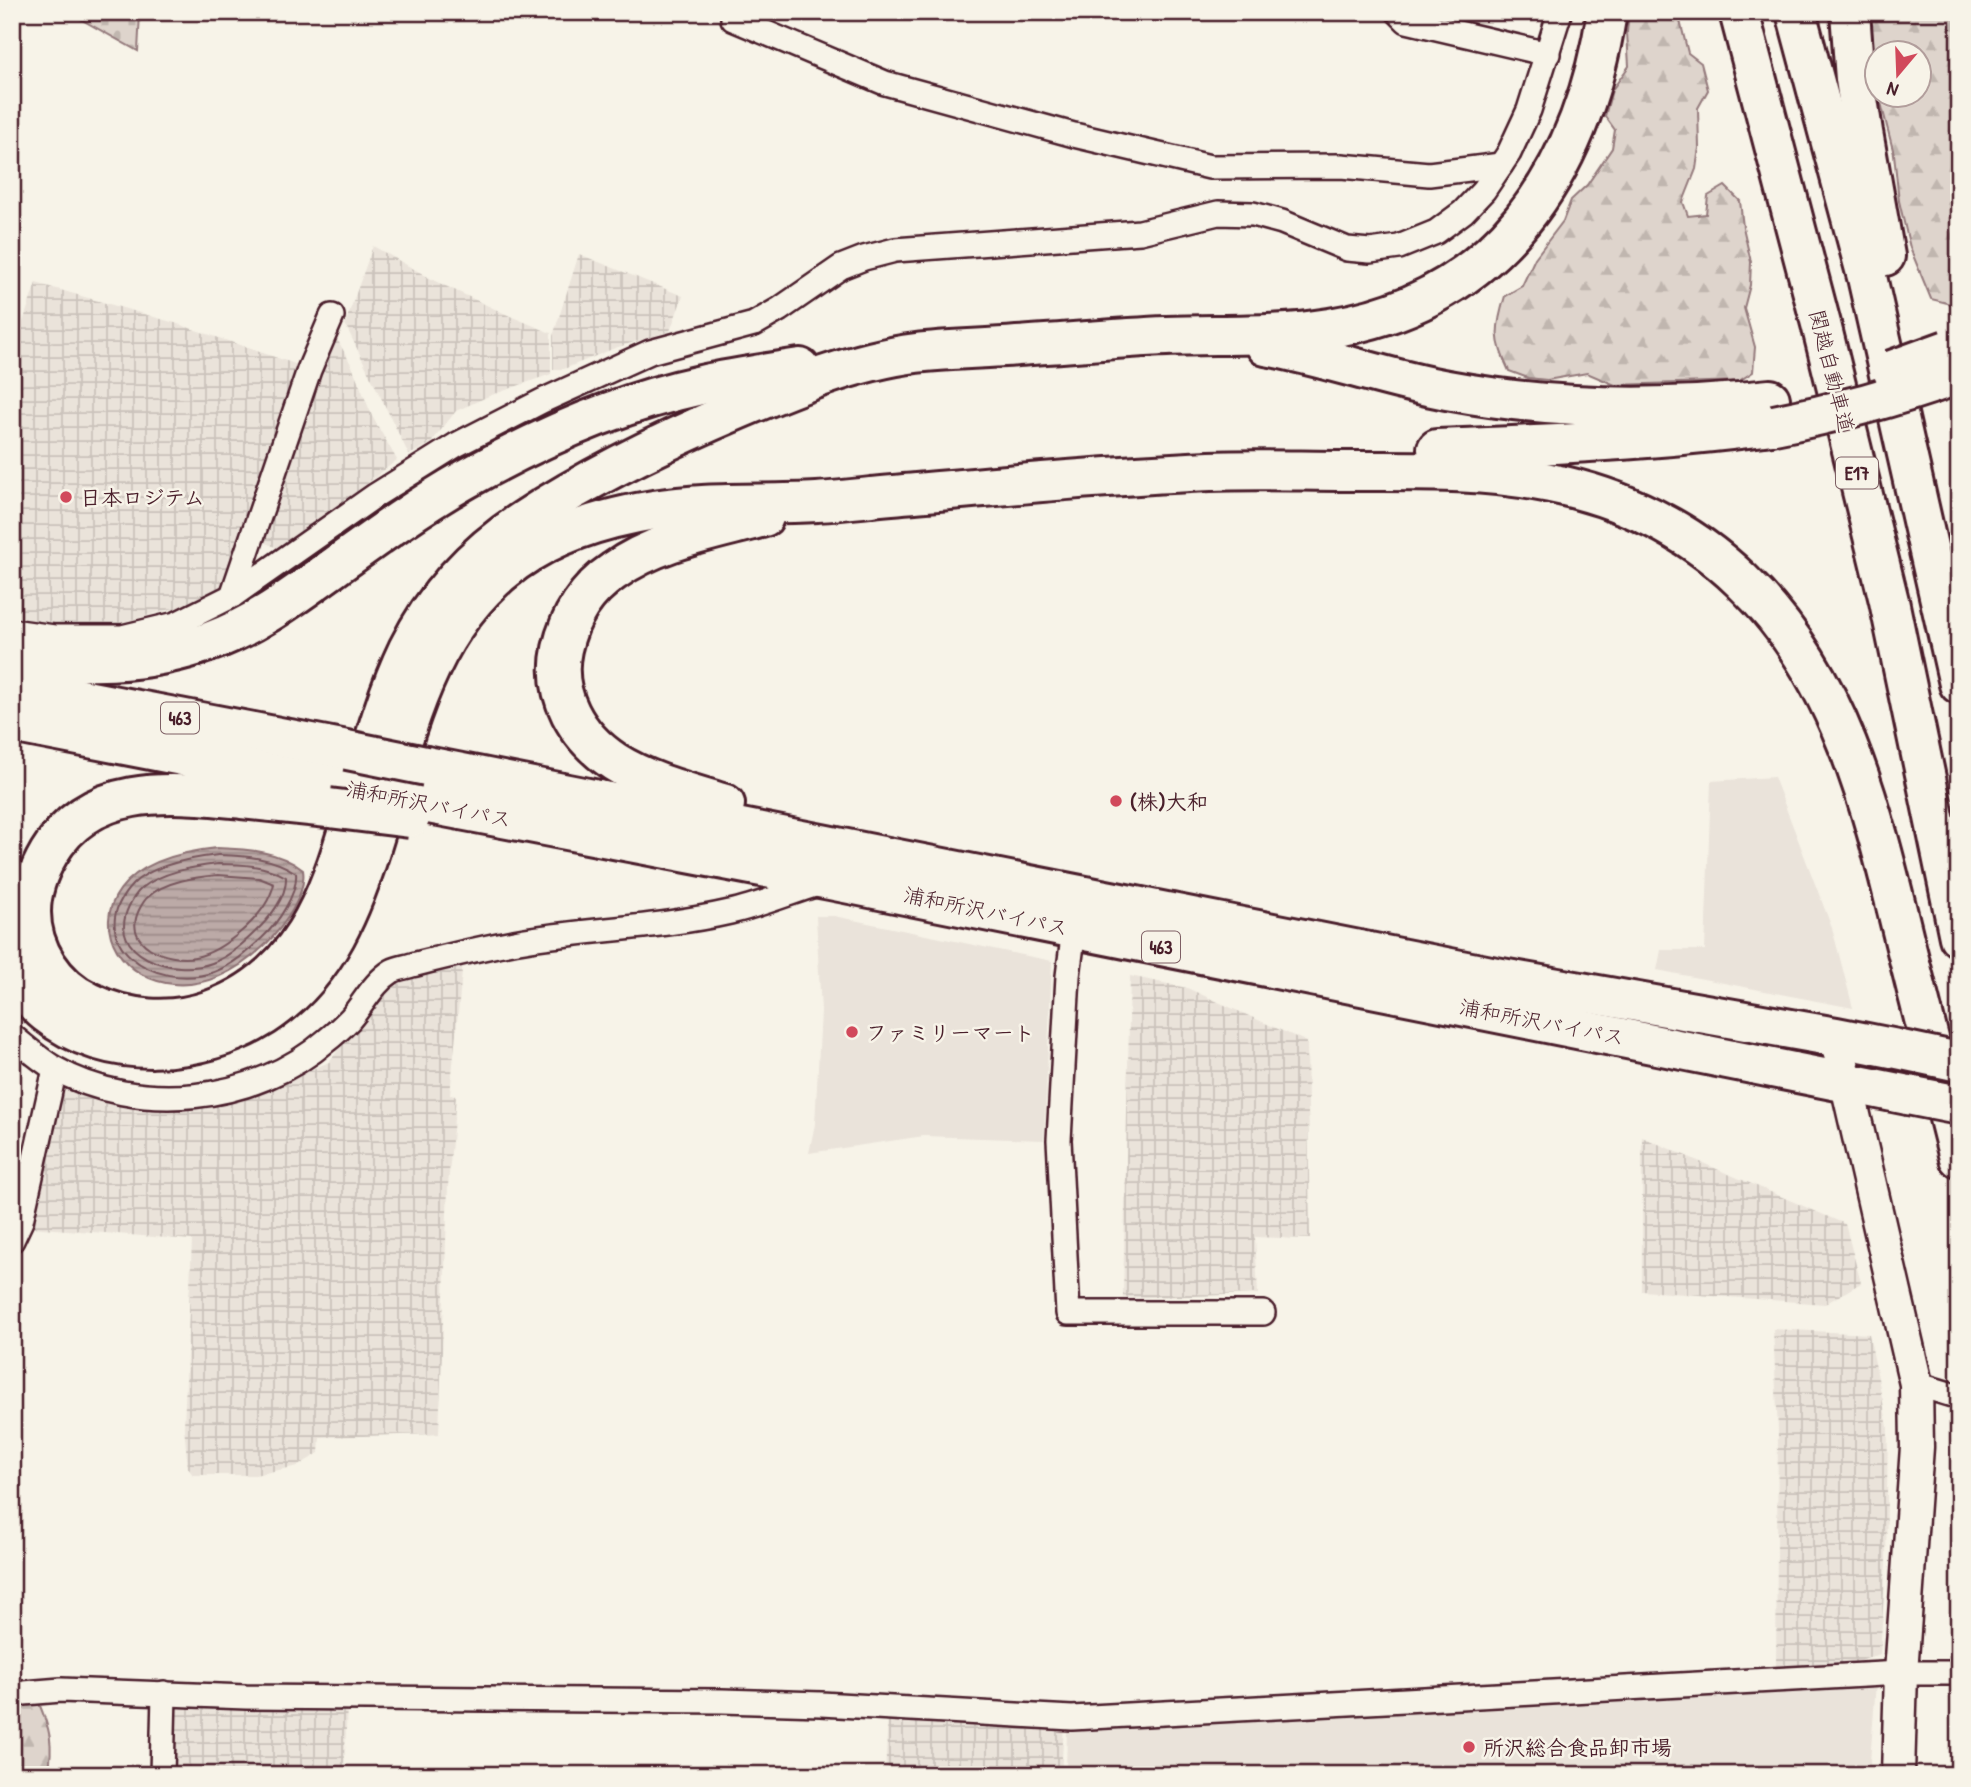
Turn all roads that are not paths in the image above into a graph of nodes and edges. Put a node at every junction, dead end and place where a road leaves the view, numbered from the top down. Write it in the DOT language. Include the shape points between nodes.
graph roads {
  1 [pos="1398,12"];
  2 [pos="1560,12"];
  3 [pos="1607,12"];
  4 [pos="1739,12"];
  5 [pos="1796,12"];
  6 [pos="1850,12"];
  7 [pos="733,19"];
  8 [pos="1548,54"];
  9 [pos="1501,165"];
  10 [pos="332,316"];
  11 [pos="1166,336"];
  12 [pos="914,354"];
  13 [pos="1955,361"];
  14 [pos="1772,412"];
  15 [pos="1215,471"];
  16 [pos="816,502"];
  17 [pos="232,596"];
  18 [pos="1959,624"];
  19 [pos="12,631"];
  20 [pos="12,656"];
  21 [pos="1959,684"];
  22 [pos="12,686"];
  23 [pos="12,723"];
  24 [pos="416,795"];
  25 [pos="333,797"];
  26 [pos="904,859"];
  27 [pos="830,880"];
  28 [pos="1074,929"];
  29 [pos="1959,937"];
  30 [pos="12,971"];
  31 [pos="12,1036"];
  32 [pos="1836,1037"];
  33 [pos="1959,1062"];
  34 [pos="55,1069"];
  35 [pos="1846,1083"];
  36 [pos="1959,1105"];
  37 [pos="1959,1158"];
  38 [pos="12,1240"];
  39 [pos="1263,1313"];
  40 [pos="1916,1384"];
  41 [pos="1959,1397"];
  42 [pos="1901,1673"];
  43 [pos="1959,1673"];
  44 [pos="164,1693"];
  45 [pos="12,1694"];
  46 [pos="162,1775"];
  47 [pos="1898,1775"];
  1 -- 8 [label="street" via="1407,21"];
  2 -- 8 [label="street"];
  3 -- 11 [label="highway" via="1585,102 1556,169 1517,227 1469,272 1418,304 1357,323 1290,333"];
  4 -- 29 [label="highway, 関越自動車道 / E17" via="1889,601"];
  5 -- 21 [label="highway, E17" via="1867,277"];
  6 -- 18 [label="highway" via="1855,79 1880,231"];
  7 -- 9 [label="street" via="885,83 1210,167 1341,166 1429,174"];
  8 -- 9 [label="street" via="1529,110"];
  9 -- 17 [label="street" via="1484,190 1445,226 1389,249 1348,248 1253,214 1218,213 1140,232 895,250 864,258 841,267 754,324 650,352 456,445"];
  10 -- 17 [label="street"];
  11 -- 12 [label="highway"];
  11 -- 14 [label="highway" via="1277,348 1444,390 1525,402 1588,407 1711,406"];
  12 -- 20 [label="highway" via="699,385 548,436 463,480 272,610 213,640 143,658 104,662"];
  12 -- 25 [label="highway" via="818,378 687,432 572,490 490,544 461,571 439,597 405,655 338,866 312,925 281,965 250,991 227,1004 176,1019 124,1015 74,995 43,959 30,910 34,886 54,843 90,811 140,795"];
  13 -- 14 [label="highway, bridge" via="1909,365"];
  14 -- 15 [label="highway" via="1716,433 1427,449"];
  15 -- 16 [label="highway"];
  15 -- 37 [label="highway" via="1464,471 1552,483 1632,507 1707,550 1742,580 1797,645 1843,734 1887,871"];
  16 -- 26 [label="highway" via="663,545 612,572 576,612 560,660 560,683 577,726 616,763 653,780"];
  16 -- 30 [label="highway" via="702,504 618,517 549,541 496,577 450,628 421,689 364,871 338,934 303,985 259,1019 233,1033 179,1048 122,1045 84,1034 44,1012"];
  17 -- 19 [label="street" via="176,624 122,636 54,637"];
  22 -- 24 [label="highway, 浦和所沢バイパス / 463, bridge" via="347,750"];
  23 -- 25 [label="highway, 浦和所沢バイパス / 463"];
  24 -- 25 [label="highway, 浦和所沢バイパス / 463"];
  24 -- 26 [label="highway, 浦和所沢バイパス / 463"];
  24 -- 27 [label="highway, 浦和所沢バイパス / 463"];
  26 -- 32 [label="highway, 浦和所沢バイパス / 463" via="1496,977"];
  27 -- 28 [label="highway, 浦和所沢バイパス / 463"];
  27 -- 34 [label="street" via="731,912 471,949 393,971 326,1042 280,1071 240,1087 205,1095 132,1095"];
  28 -- 35 [label="highway, 浦和所沢バイパス / 463"];
  28 -- 39 [label="street" via="1059,1140 1069,1313"];
  31 -- 34 [label="street"];
  32 -- 33 [label="highway, 浦和所沢バイパス / 463, bridge"];
  32 -- 35 [label="street"];
  34 -- 38 [label="street" via="21,1221"];
  35 -- 36 [label="highway, 浦和所沢バイパス / 463, bridge"];
  35 -- 40 [label="street"];
  40 -- 41 [label="street"];
  40 -- 42 [label="street" via="1917,1447"];
  42 -- 43 [label="street"];
  42 -- 44 [label="street" via="1072,1718 722,1701"];
  42 -- 47 [label="street"];
  44 -- 45 [label="street" via="61,1690"];
  44 -- 46 [label="street"];
}
